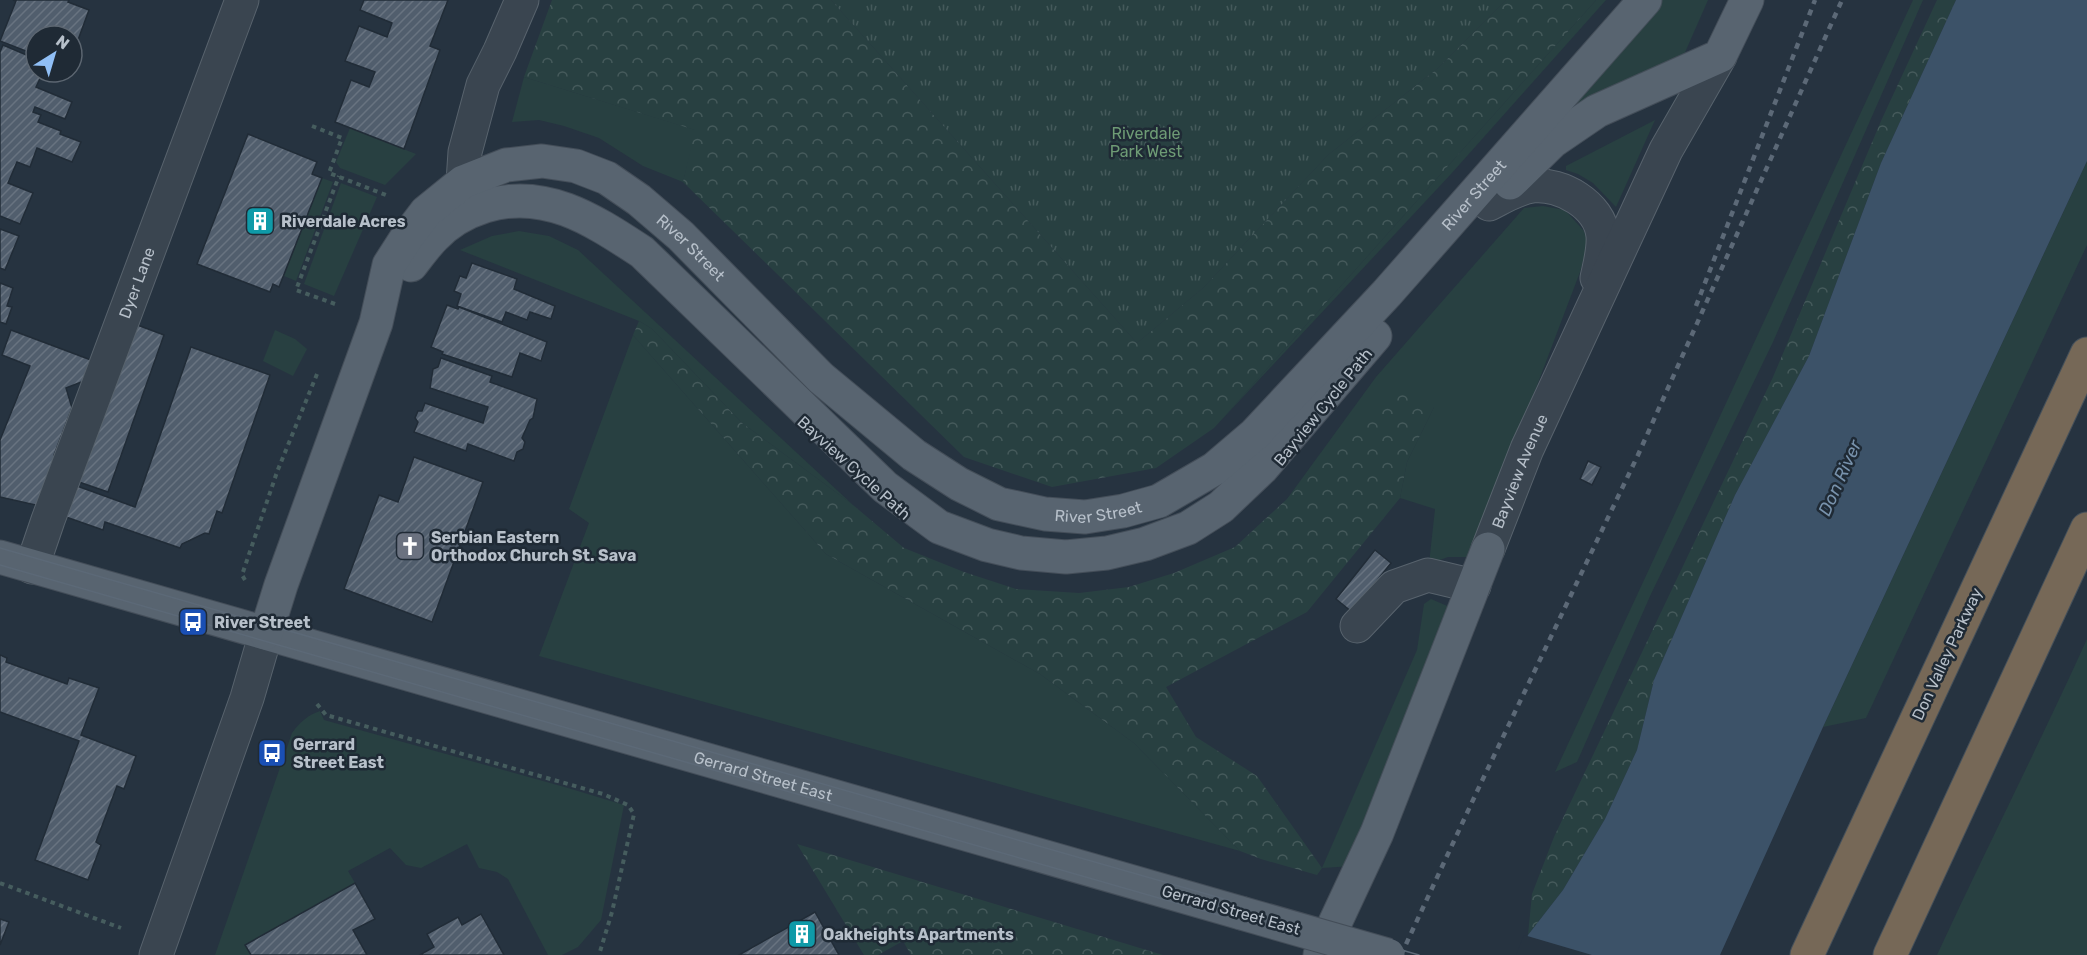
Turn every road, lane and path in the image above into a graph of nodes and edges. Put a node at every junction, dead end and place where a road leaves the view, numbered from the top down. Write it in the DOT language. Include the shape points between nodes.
graph roads {
  1 [pos="242,0"];
  2 [pos="522,0"];
  3 [pos="1645,0"];
  4 [pos="1747,0"];
  5 [pos="1720,56"];
  6 [pos="312,126"];
  7 [pos="339,177"];
  8 [pos="463,182"];
  9 [pos="386,195"];
  10 [pos="1489,204"];
  11 [pos="335,304"];
  12 [pos="1590,316"];
  13 [pos="376,323"];
  14 [pos="2087,354"];
  15 [pos="2087,529"];
  16 [pos="1488,549"];
  17 [pos="0,557"];
  18 [pos="32,567"];
  19 [pos="1474,586"];
  20 [pos="1357,626"];
  21 [pos="266,633"];
  22 [pos="317,704"];
  23 [pos="0,883"];
  24 [pos="121,928"];
  25 [pos="156,955"];
  26 [pos="599,955"];
  27 [pos="1320,955"];
  28 [pos="1388,955"];
  29 [pos="1807,955"];
  30 [pos="1890,955"];
  1 -- 18 [label="street, Dyer Lane"];
  2 -- 8 [label="street" via="483,85 465,152"];
  3 -- 8 [label="main road, River Street" via="1387,294 1255,434 1214,469 1159,501 1085,517 1045,514 999,504 914,455 821,378 681,236 607,178 576,166 542,161 506,165"];
  4 -- 5 [label="main road, Bayview Avenue"];
  5 -- 10 [label="main road, River Street" via="1597,111 1553,141"];
  5 -- 12 [label="street, Bayview Avenue" via="1666,150"];
  6 -- 7 [label="path" via="342,138 329,172"];
  7 -- 9 [label="path"];
  7 -- 11 [label="path" via="296,290"];
  8 -- 13 [label="main road, River Street" via="426,212 389,265"];
  10 -- 12 [label="street, River Street" via="1531,186 1552,186 1579,198 1596,216 1603,234 1602,251"];
  10 -- 13 [label="main road, River Street" via="1262,468 1221,507 1188,528 1107,553 1066,557 1021,553 939,527 885,487 642,252 598,224 554,205 520,200 499,202 454,220 410,266"];
  12 -- 16 [label="street, Bayview Avenue" via="1527,449"];
  13 -- 21 [label="main road, River Street"];
  14 -- 29 [label="highway, Don Valley Parkway"];
  15 -- 30 [label="highway"];
  16 -- 19 [label="main road, Bayview Avenue"];
  17 -- 18 [label="main road, Gerrard Street East"];
  18 -- 21 [label="main road, Gerrard Street East"];
  19 -- 20 [label="street" via="1428,575 1394,587"];
  19 -- 27 [label="main road, Bayview Avenue" via="1377,833"];
  21 -- 25 [label="street, River Street" via="247,698"];
  21 -- 28 [label="main road, Gerrard Street East, bridge"];
  22 -- 26 [label="path" via="326,714 603,794 627,805 634,814"];
  23 -- 24 [label="path"];
}
